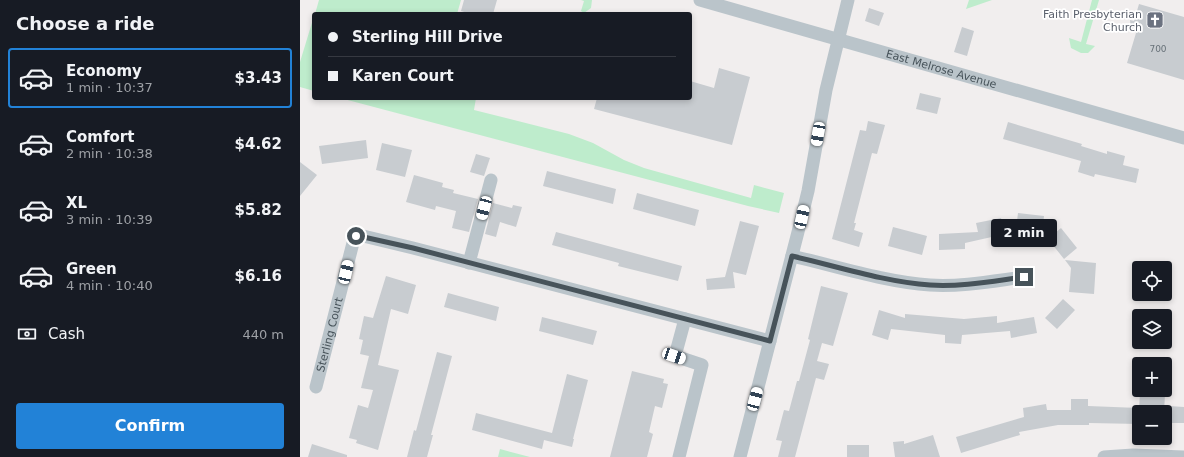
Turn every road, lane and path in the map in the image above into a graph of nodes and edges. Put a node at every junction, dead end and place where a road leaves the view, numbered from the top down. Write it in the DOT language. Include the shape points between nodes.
graph roads {
  1 [pos="700,0"];
  2 [pos="848,0"];
  3 [pos="837,39"];
  4 [pos="1184,138"];
  5 [pos="491,180"];
  6 [pos="792,256"];
  7 [pos="469,263"];
  8 [pos="1024,277"];
  9 [pos="685,319"];
  10 [pos="770,341"];
  11 [pos="316,387"];
  12 [pos="679,457"];
  13 [pos="740,457"];
  14 [pos="1104,457"];
  15 [pos="1183,457"];
  1 -- 3 [label="street, East Melrose Avenue"];
  2 -- 3 [label="street"];
  3 -- 4 [label="street, East Melrose Avenue"];
  3 -- 6 [label="street" via="808,191"];
  5 -- 7 [label="street"];
  6 -- 8 [label="street" via="895,281 929,285 955,285"];
  6 -- 10 [label="street"];
  7 -- 9 [label="street"];
  7 -- 11 [label="street, Sterling Court" via="356,236"];
  9 -- 10 [label="street"];
  9 -- 12 [label="street" via="674,356 702,365"];
  10 -- 13 [label="street"];
  14 -- 15 [label="street"];
}
